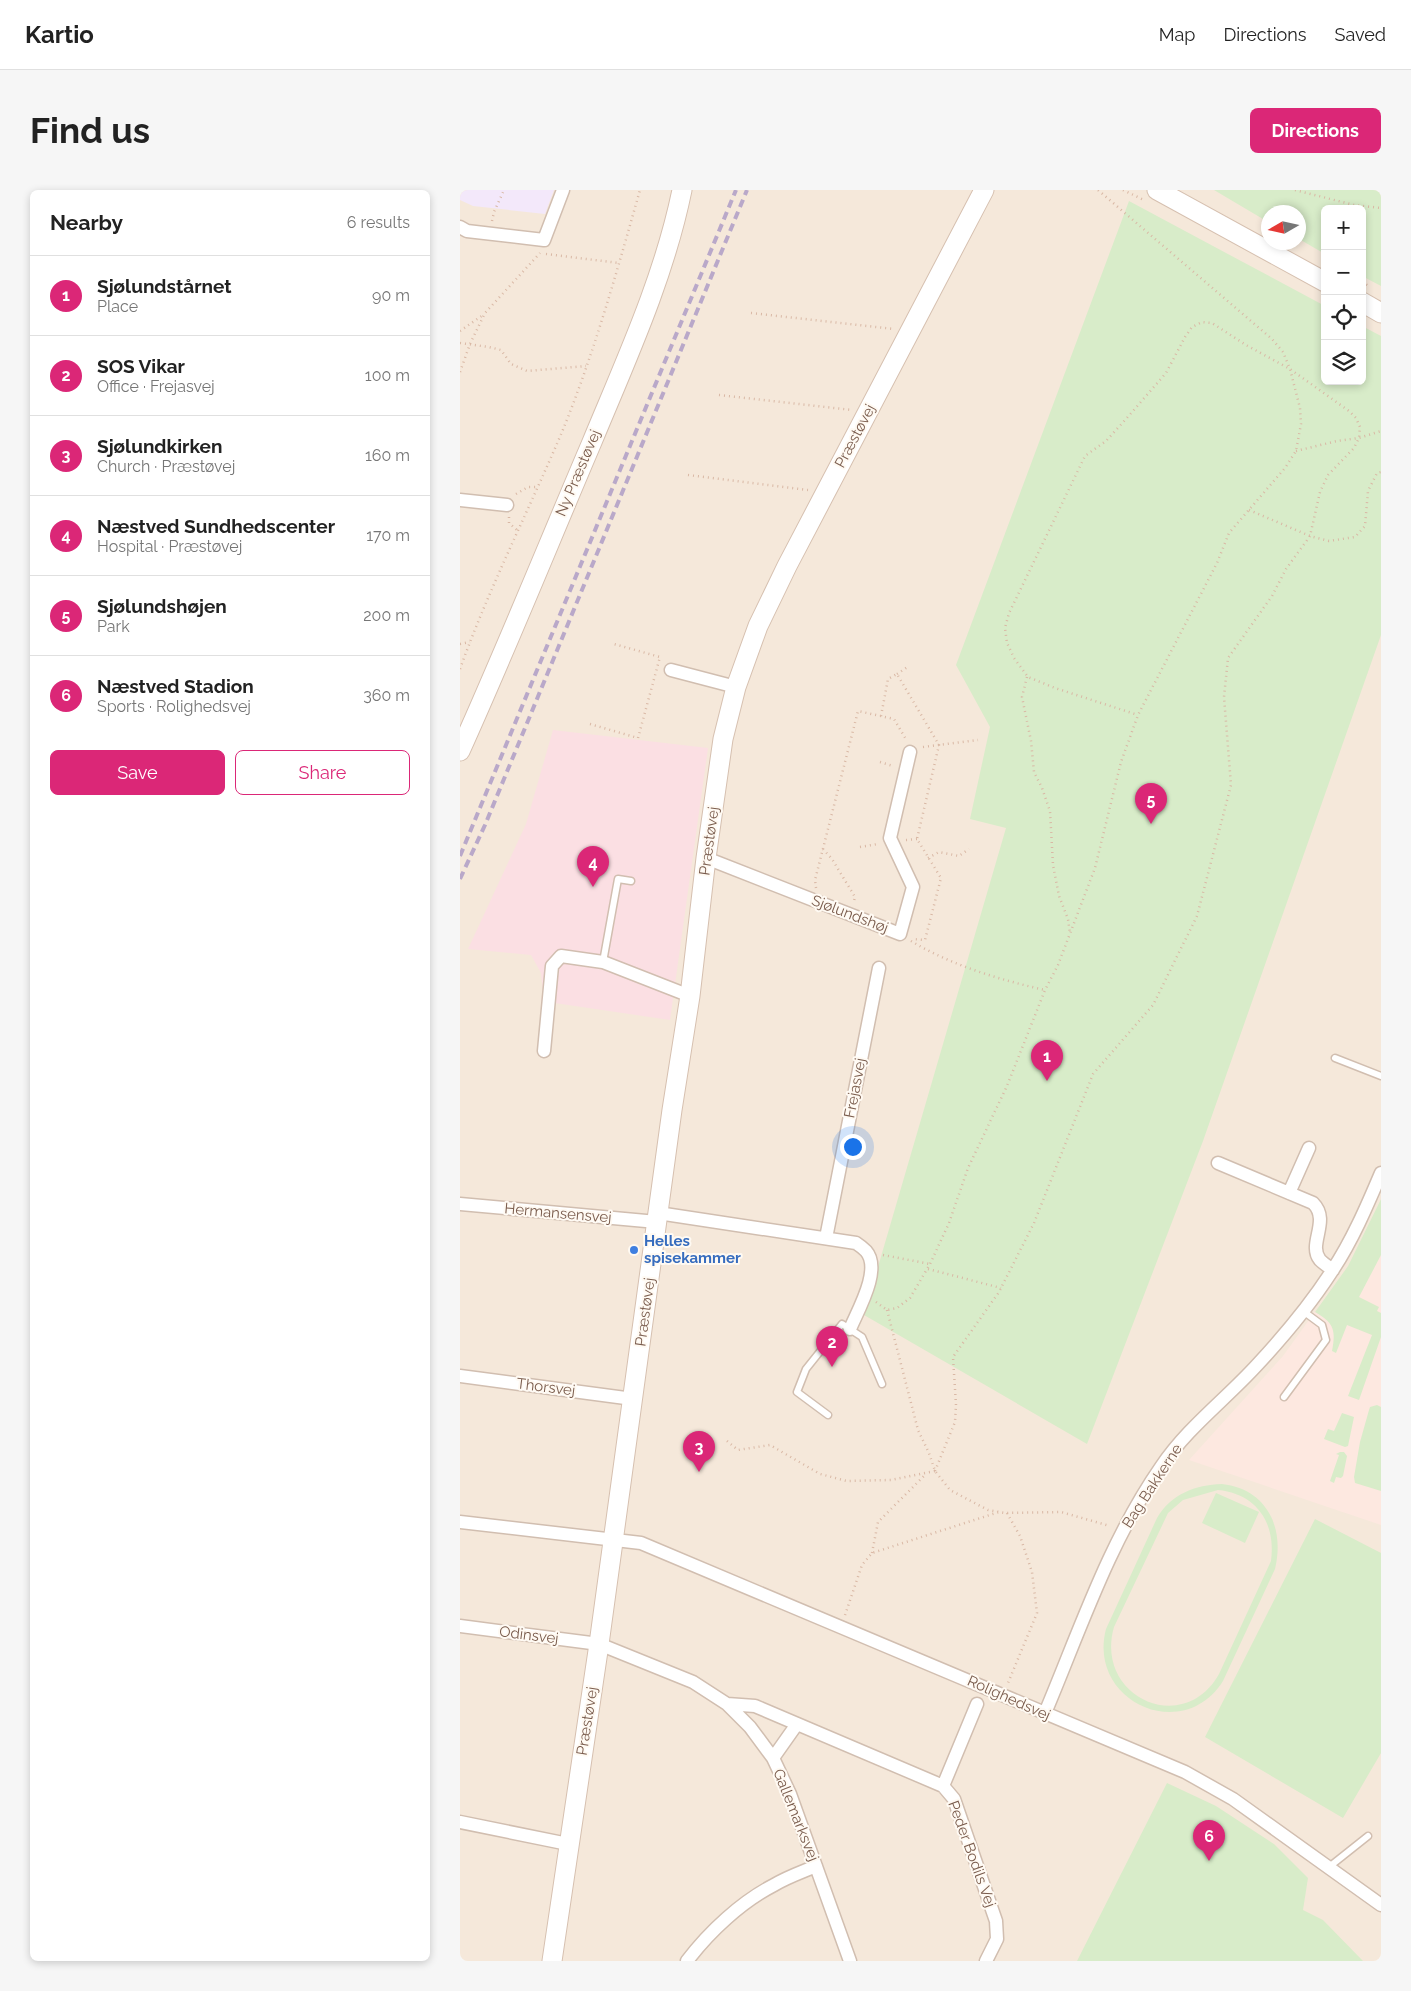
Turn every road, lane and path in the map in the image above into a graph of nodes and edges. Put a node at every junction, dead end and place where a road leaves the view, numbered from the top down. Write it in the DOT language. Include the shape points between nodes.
graph roads {
  1 [pos="504,190"];
  2 [pos="563,190"];
  3 [pos="640,190"];
  4 [pos="682,190"];
  5 [pos="984,190"];
  6 [pos="1098,190"];
  7 [pos="1157,190"];
  8 [pos="1295,190"];
  9 [pos="1381,208"];
  10 [pos="460,227"];
  11 [pos="490,233"];
  12 [pos="540,253"];
  13 [pos="1321,280"];
  14 [pos="1366,304"];
  15 [pos="485,313"];
  16 [pos="751,313"];
  17 [pos="1381,313"];
  18 [pos="460,331"];
  19 [pos="910,331"];
  20 [pos="460,343"];
  21 [pos="470,344"];
  22 [pos="586,366"];
  23 [pos="1290,369"];
  24 [pos="460,372"];
  25 [pos="719,395"];
  26 [pos="868,412"];
  27 [pos="1381,431"];
  28 [pos="1359,438"];
  29 [pos="1296,451"];
  30 [pos="1381,472"];
  31 [pos="688,475"];
  32 [pos="536,487"];
  33 [pos="826,492"];
  34 [pos="460,500"];
  35 [pos="507,505"];
  36 [pos="1249,510"];
  37 [pos="1310,536"];
  38 [pos="470,642"];
  39 [pos="460,644"];
  40 [pos="614,644"];
  41 [pos="909,666"];
  42 [pos="460,670"];
  43 [pos="670,670"];
  44 [pos="897,674"];
  45 [pos="1028,677"];
  46 [pos="736,687"];
  47 [pos="881,716"];
  48 [pos="1138,716"];
  49 [pos="590,724"];
  50 [pos="978,740"];
  51 [pos="939,745"];
  52 [pos="460,751"];
  53 [pos="910,752"];
  54 [pos="823,849"];
  55 [pos="969,849"];
  56 [pos="706,858"];
  57 [pos="928,858"];
  58 [pos="631,880"];
  59 [pos="813,900"];
  60 [pos="849,914"];
  61 [pos="1070,936"];
  62 [pos="603,962"];
  63 [pos="878,968"];
  64 [pos="1045,990"];
  65 [pos="690,996"];
  66 [pos="544,1050"];
  67 [pos="1335,1058"];
  68 [pos="1381,1076"];
  69 [pos="1309,1148"];
  70 [pos="1218,1163"];
  71 [pos="1381,1173"];
  72 [pos="1289,1193"];
  73 [pos="460,1204"];
  74 [pos="657,1218"];
  75 [pos="826,1238"];
  76 [pos="867,1252"];
  77 [pos="930,1264"];
  78 [pos="928,1268"];
  79 [pos="1333,1270"];
  80 [pos="1001,1288"];
  81 [pos="867,1290"];
  82 [pos="887,1310"];
  83 [pos="1303,1311"];
  84 [pos="850,1329"];
  85 [pos="460,1376"];
  86 [pos="882,1384"];
  87 [pos="1284,1397"];
  88 [pos="632,1399"];
  89 [pos="828,1415"];
  90 [pos="727,1441"];
  91 [pos="935,1471"];
  92 [pos="927,1473"];
  93 [pos="999,1512"];
  94 [pos="1007,1513"];
  95 [pos="460,1522"];
  96 [pos="1124,1530"];
  97 [pos="613,1539"];
  98 [pos="872,1552"];
  99 [pos="460,1626"];
  100 [pos="841,1626"];
  101 [pos="599,1644"];
  102 [pos="1003,1695"];
  103 [pos="727,1704"];
  104 [pos="977,1704"];
  105 [pos="1045,1713"];
  106 [pos="797,1724"];
  107 [pos="773,1758"];
  108 [pos="943,1786"];
  109 [pos="460,1822"];
  110 [pos="1368,1836"];
  111 [pos="568,1844"];
  112 [pos="816,1866"];
  113 [pos="1329,1868"];
  114 [pos="1381,1905"];
  115 [pos="552,1961"];
  116 [pos="687,1961"];
  117 [pos="850,1961"];
  118 [pos="986,1961"];
  1 -- 11 [label="path" via="494,212"];
  2 -- 11 [label="street" via="544,240"];
  3 -- 22 [label="path"];
  4 -- 52 [label="street, Ny Præstøvej" via="663,263 638,330"];
  5 -- 19 [label="street, Præstøvej"];
  6 -- 23 [label="path" via="1272,339 1283,352"];
  7 -- 13 [label="street"];
  8 -- 9 [label="path" via="1354,205"];
  10 -- 11 [label="street"];
  12 -- 15 [label="path"];
  14 -- 17 [label="street"];
  15 -- 18 [label="path"];
  15 -- 21 [label="path"];
  16 -- 19 [label="path"];
  19 -- 26 [label="street, Præstøvej"];
  20 -- 21 [label="path"];
  21 -- 22 [label="path" via="501,350 511,364 527,372"];
  21 -- 24 [label="path"];
  22 -- 32 [label="path"];
  23 -- 28 [label="path" via="1350,411 1360,426"];
  23 -- 29 [label="path" via="1300,408"];
  23 -- 45 [label="path" via="1212,323 1202,322 1192,327 1166,372 1106,441 1085,456 1009,613 1005,628 1008,643"];
  25 -- 26 [label="path"];
  26 -- 33 [label="street, Præstøvej"];
  27 -- 28 [label="path"];
  28 -- 29 [label="path"];
  28 -- 37 [label="path" via="1354,448 1328,475 1320,492"];
  29 -- 36 [label="path"];
  30 -- 37 [label="path" via="1377,473 1368,491 1365,526 1356,537 1329,541"];
  31 -- 33 [label="path"];
  32 -- 35 [label="path" via="516,494"];
  32 -- 38 [label="path"];
  33 -- 46 [label="street, Præstøvej" via="758,626"];
  34 -- 35 [label="street"];
  36 -- 37 [label="path"];
  36 -- 48 [label="path" via="1229,533 1217,563"];
  37 -- 80 [label="path" via="1228,658 1224,697 1231,785 1197,916 1153,1006 1093,1074 1034,1222"];
  38 -- 39 [label="path"];
  38 -- 42 [label="path"];
  40 -- 49 [label="path" via="660,656 638,738"];
  41 -- 44 [label="path"];
  43 -- 46 [label="street"];
  44 -- 47 [label="path" via="888,679"];
  44 -- 51 [label="path"];
  45 -- 48 [label="path"];
  45 -- 61 [label="path" via="1022,697 1032,741 1034,772 1050,811 1052,865"];
  46 -- 56 [label="street, Præstøvej" via="723,739"];
  47 -- 53 [label="path" via="894,719"];
  47 -- 54 [label="path" via="858,711"];
  48 -- 61 [label="path" via="1121,762 1095,868"];
  50 -- 51 [label="path"];
  51 -- 53 [label="path"];
  51 -- 57 [label="path" via="917,839"];
  53 -- 60 [label="street, Sjølundshøj" via="890,838 913,887 900,934"];
  54 -- 59 [label="path"];
  54 -- 60 [label="path" via="855,898"];
  55 -- 57 [label="path" via="959,856 939,852"];
  56 -- 59 [label="street, Sjølundshøj"];
  56 -- 65 [label="street, Præstøvej"];
  57 -- 64 [label="path" via="941,878 925,940 908,938 928,951 1003,980"];
  58 -- 62 [label="lane" via="618,879"];
  59 -- 60 [label="street, Sjølundshøj"];
  61 -- 64 [label="path"];
  62 -- 65 [label="street"];
  62 -- 66 [label="street" via="562,956 552,966"];
  63 -- 75 [label="street, Frejasvej"];
  64 -- 77 [label="path"];
  65 -- 74 [label="street, Præstøvej"];
  67 -- 68 [label="lane"];
  69 -- 72 [label="street"];
  70 -- 72 [label="street"];
  71 -- 79 [label="street, Bag Bakkerne"];
  72 -- 79 [label="street" via="1319,1209 1316,1252 1320,1260"];
  73 -- 74 [label="street, Hermansensvej"];
  74 -- 75 [label="street"];
  74 -- 88 [label="street, Præstøvej"];
  75 -- 76 [label="street" via="856,1243"];
  76 -- 77 [label="path"];
  76 -- 81 [label="street" via="871,1276"];
  77 -- 78 [label="path"];
  78 -- 80 [label="path"];
  78 -- 82 [label="path" via="910,1298 897,1308"];
  79 -- 83 [label="street, Bag Bakkerne"];
  80 -- 91 [label="path" via="953,1357 955,1422"];
  81 -- 82 [label="path" via="878,1305"];
  81 -- 84 [label="street"];
  82 -- 91 [label="path" via="918,1430"];
  83 -- 87 [label="lane" via="1322,1325 1326,1340"];
  83 -- 96 [label="street, Bag Bakkerne" via="1256,1366 1186,1435 1161,1467"];
  84 -- 86 [label="lane" via="862,1337"];
  84 -- 89 [label="lane" via="842,1324 806,1369 797,1392"];
  85 -- 88 [label="street, Thorsvej"];
  88 -- 97 [label="street, Præstøvej"];
  90 -- 92 [label="path" via="738,1450 770,1445 820,1474 847,1481 891,1480"];
  91 -- 92 [label="path"];
  91 -- 93 [label="path" via="950,1490 988,1510"];
  92 -- 98 [label="path" via="878,1522"];
  93 -- 94 [label="path"];
  93 -- 98 [label="path"];
  94 -- 96 [label="path" via="1061,1512"];
  94 -- 102 [label="path" via="1020,1536 1032,1572 1037,1613"];
  95 -- 97 [label="street"];
  96 -- 105 [label="street, Bag Bakkerne"];
  97 -- 100 [label="street, Rolighedsvej" via="641,1543"];
  97 -- 101 [label="street, Præstøvej"];
  98 -- 100 [label="path" via="862,1565"];
  99 -- 101 [label="street, Odinsvej"];
  100 -- 102 [label="street, Rolighedsvej"];
  101 -- 103 [label="street, Gallemarksvej" via="693,1682"];
  101 -- 111 [label="street, Præstøvej"];
  102 -- 105 [label="street, Rolighedsvej"];
  103 -- 106 [label="street, Peder Bodils Vej" via="755,1706"];
  103 -- 107 [label="street, Gallemarksvej" via="750,1727"];
  104 -- 108 [label="street"];
  105 -- 113 [label="street, Rolighedsvej" via="1185,1772 1233,1798"];
  106 -- 107 [label="street"];
  106 -- 108 [label="street, Peder Bodils Vej"];
  107 -- 112 [label="street, Gallemarksvej"];
  108 -- 118 [label="street, Peder Bodils Vej" via="954,1799 996,1921 997,1939"];
  109 -- 111 [label="street"];
  110 -- 113 [label="lane"];
  111 -- 115 [label="street, Præstøvej"];
  112 -- 116 [label="street" via="774,1885 745,1903"];
  112 -- 117 [label="street, Gallemarksvej"];
  113 -- 114 [label="street, Rolighedsvej"];
}
